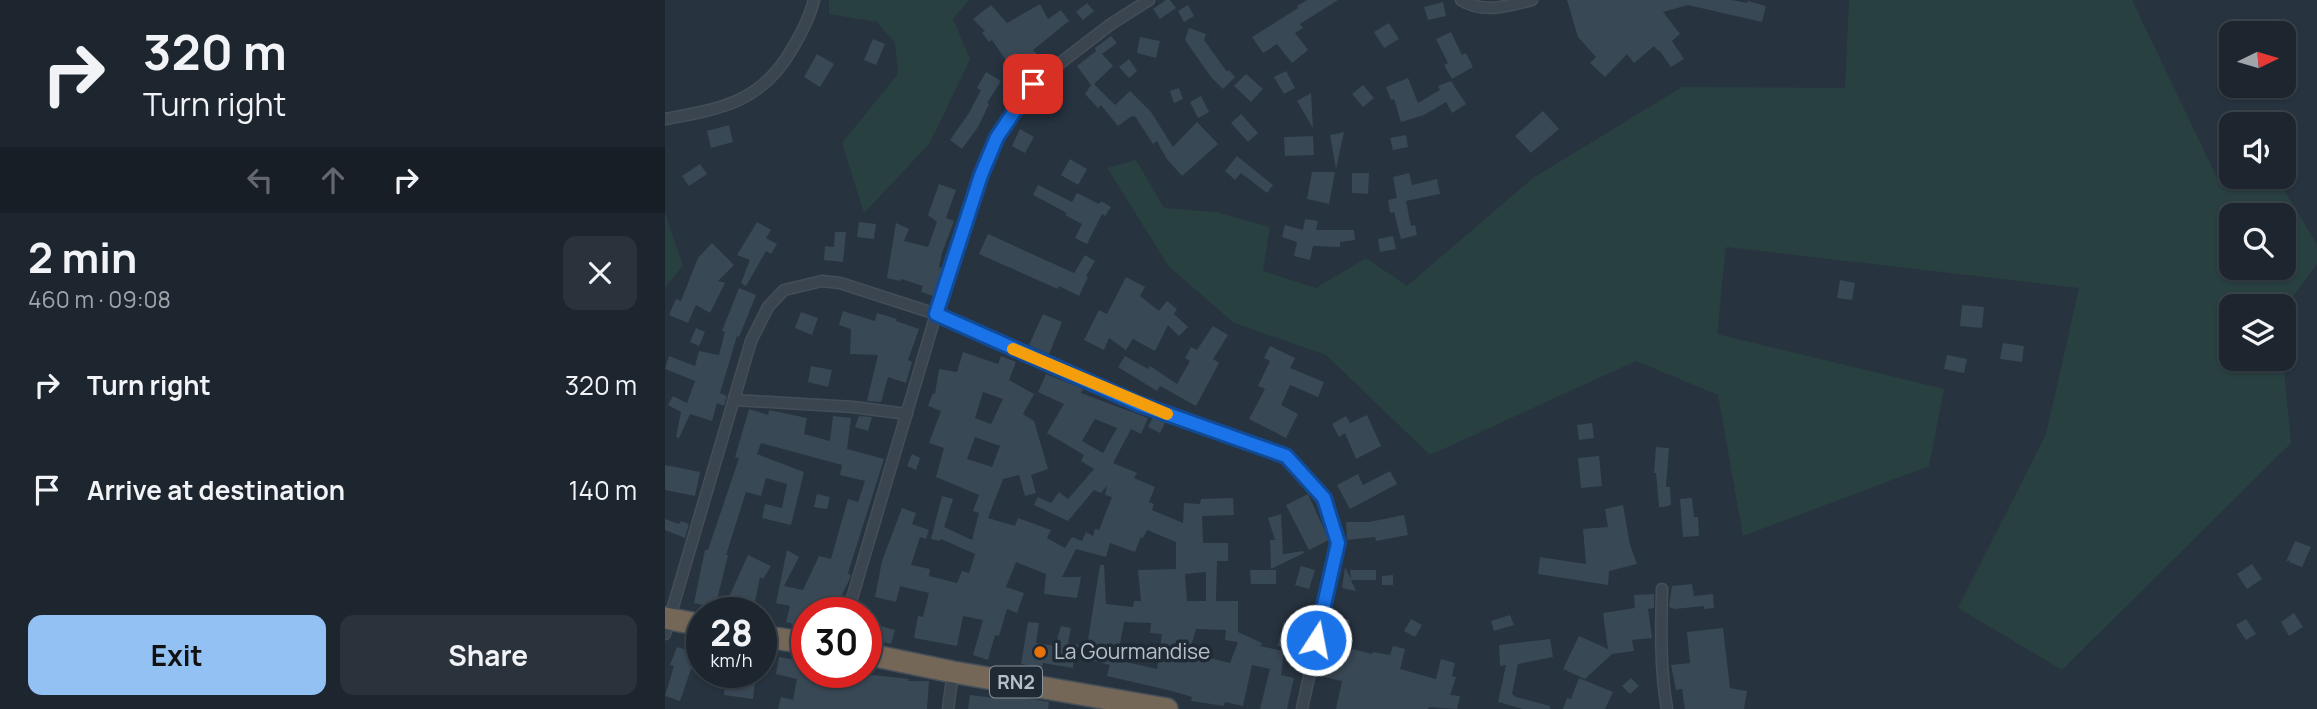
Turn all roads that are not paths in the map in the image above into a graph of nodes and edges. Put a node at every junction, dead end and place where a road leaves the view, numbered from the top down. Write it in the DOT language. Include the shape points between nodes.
graph roads {
  1 [pos="814,0"];
  2 [pos="1149,0"];
  3 [pos="1461,0"];
  4 [pos="1532,0"];
  5 [pos="665,119"];
  6 [pos="936,314"];
  7 [pos="735,400"];
  8 [pos="907,414"];
  9 [pos="1662,589"];
  10 [pos="852,597"];
  11 [pos="667,623"];
  12 [pos="686,624"];
  13 [pos="882,657"];
  14 [pos="953,672"];
  15 [pos="948,709"];
  16 [pos="1167,709"];
  17 [pos="1302,709"];
  18 [pos="1667,709"];
  1 -- 5 [label="street" via="801,34 765,85 730,103"];
  2 -- 6 [label="street" via="1033,84 1016,106 981,175"];
  3 -- 4 [label="street" via="1481,8"];
  6 -- 7 [label="street" via="840,283 821,281 784,290 768,307 751,341"];
  6 -- 8 [label="street"];
  6 -- 17 [label="street" via="1139,404 1286,456 1324,498 1338,543"];
  7 -- 8 [label="street"];
  7 -- 11 [label="street"];
  8 -- 10 [label="street"];
  9 -- 18 [label="street"];
  11 -- 12 [label="highway"];
  13 -- 14 [label="highway, RN2"];
  14 -- 15 [label="street"];
  14 -- 16 [label="highway, RN2"];
}
